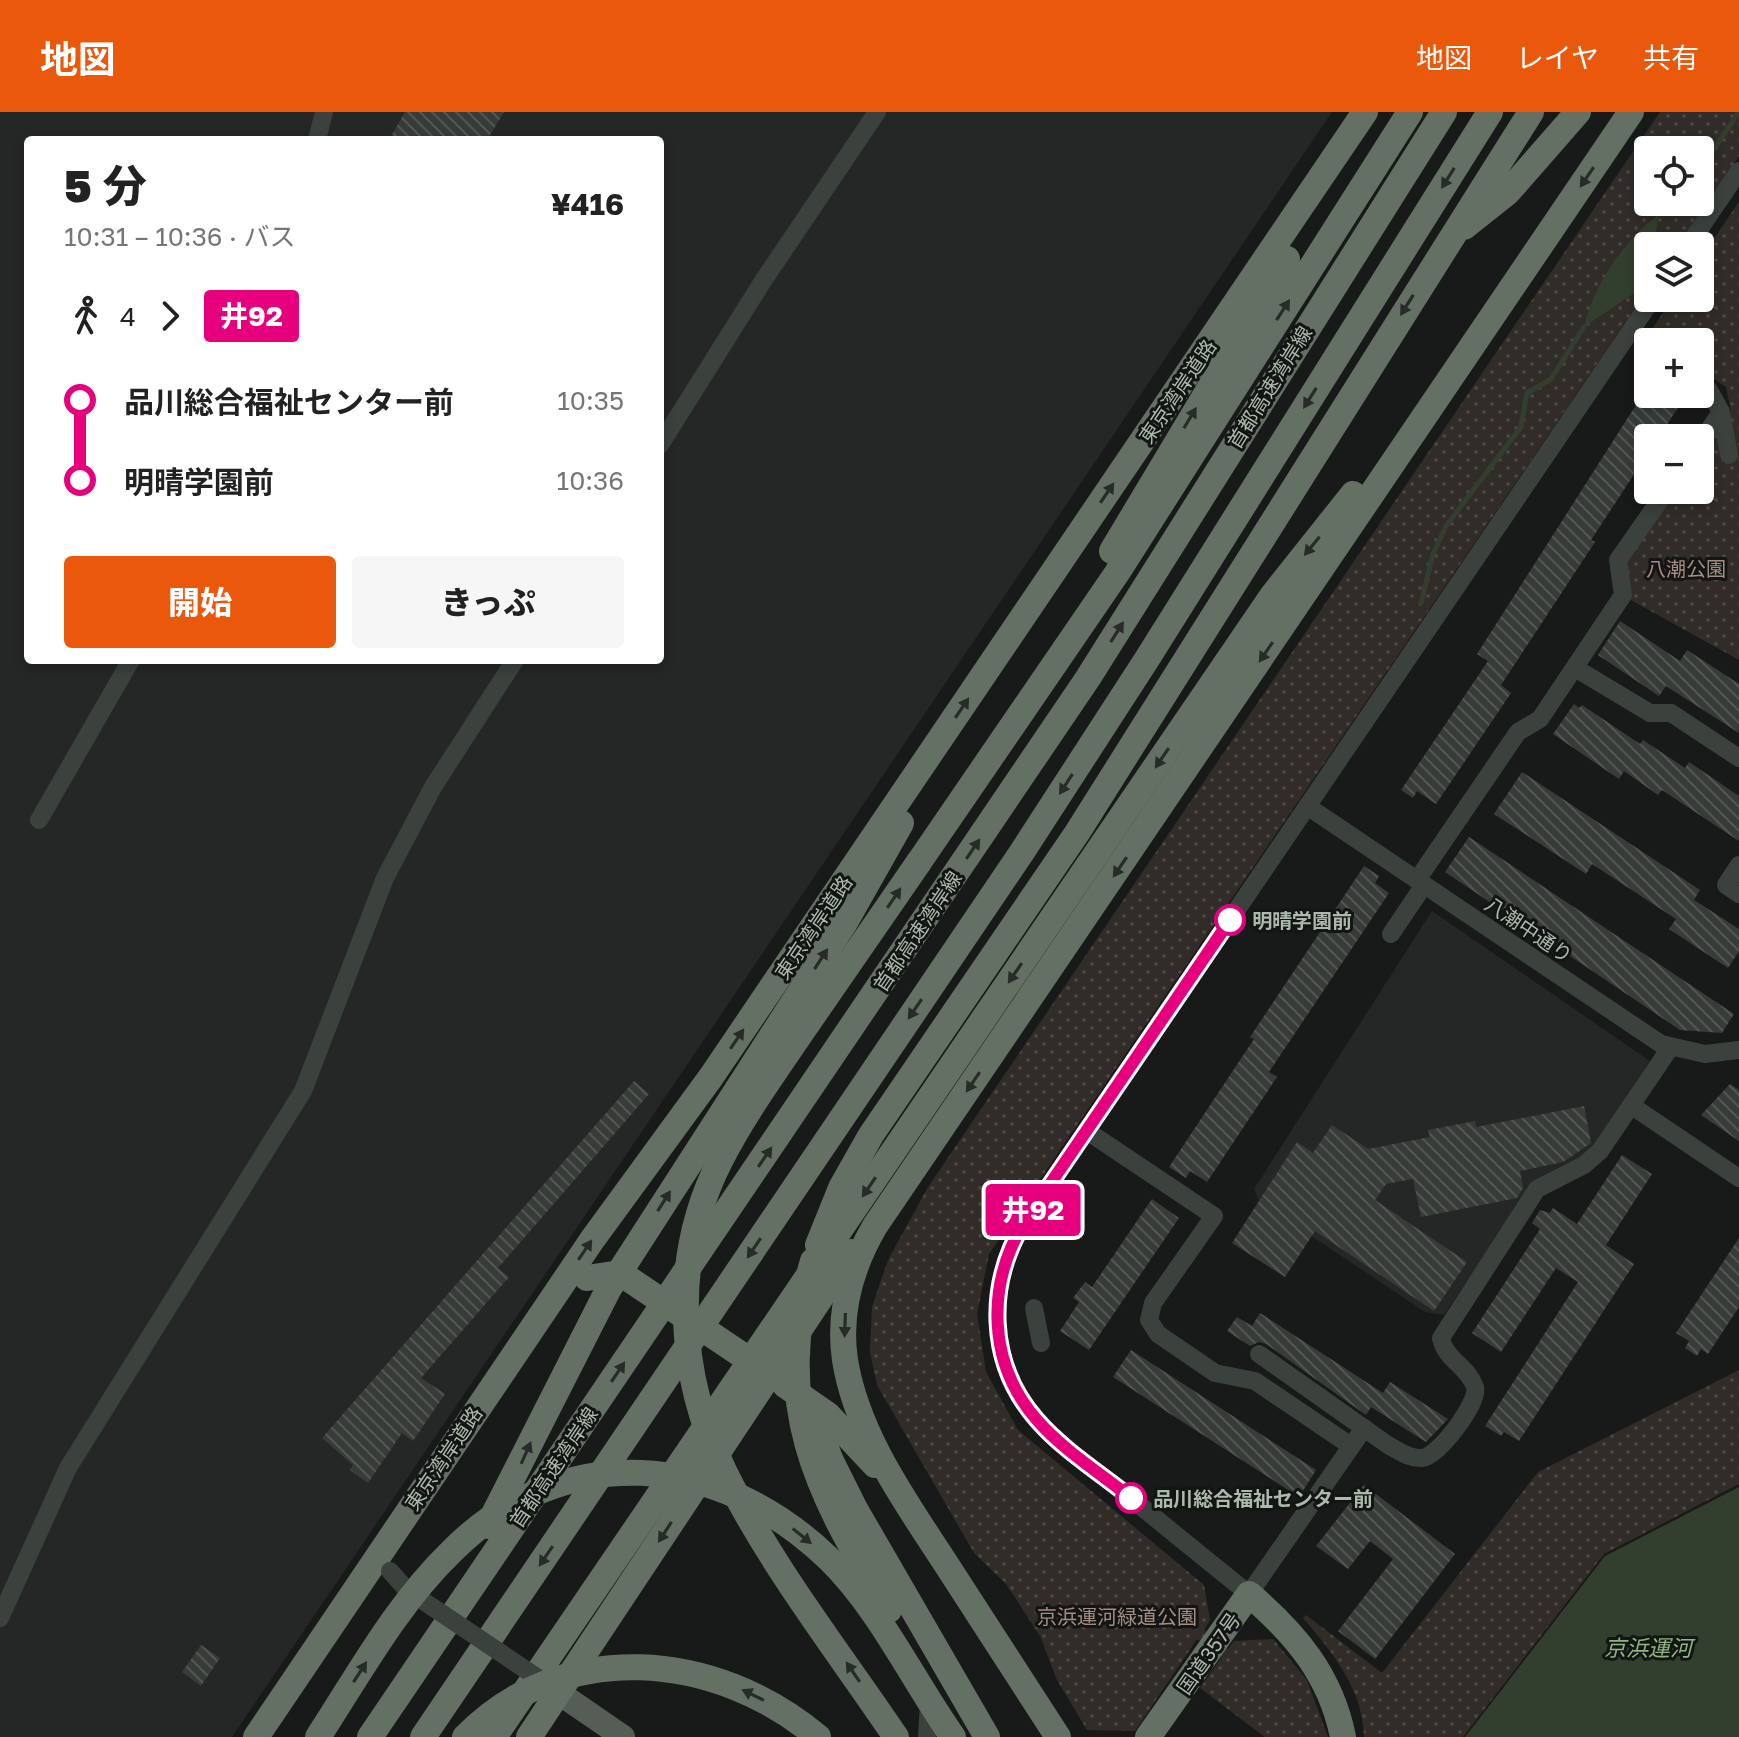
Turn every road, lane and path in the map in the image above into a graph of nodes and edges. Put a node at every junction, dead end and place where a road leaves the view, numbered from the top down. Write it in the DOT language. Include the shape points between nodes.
graph roads {
  1 [pos="324,112"];
  2 [pos="877,112"];
  3 [pos="1365,112"];
  4 [pos="1410,112"];
  5 [pos="1444,112"];
  6 [pos="1490,112"];
  7 [pos="1531,112"];
  8 [pos="1578,112"];
  9 [pos="1631,112"];
  10 [pos="318,136"];
  11 [pos="1346,140"];
  12 [pos="1739,171"];
  13 [pos="1698,232"];
  14 [pos="1448,239"];
  15 [pos="1643,312"];
  16 [pos="1714,399"];
  17 [pos="1434,401"];
  18 [pos="1721,412"];
  19 [pos="1713,424"];
  20 [pos="664,439"];
  21 [pos="1729,455"];
  22 [pos="1657,504"];
  23 [pos="1059,658"];
  24 [pos="129,664"];
  25 [pos="512,664"];
  26 [pos="1575,668"];
  27 [pos="933,750"];
  28 [pos="1739,758"];
  29 [pos="1307,806"];
  30 [pos="39,820"];
  31 [pos="1739,865"];
  32 [pos="1420,882"];
  33 [pos="1739,894"];
  34 [pos="1391,934"];
  35 [pos="1670,1048"];
  36 [pos="1739,1050"];
  37 [pos="1632,1106"];
  38 [pos="1087,1131"];
  39 [pos="1739,1178"];
  40 [pos="875,1226"];
  41 [pos="813,1261"];
  42 [pos="1034,1308"];
  43 [pos="1041,1343"];
  44 [pos="1259,1354"];
  45 [pos="764,1370"];
  46 [pos="1364,1428"];
  47 [pos="1351,1446"];
  48 [pos="431,1477"];
  49 [pos="923,1528"];
  50 [pos="388,1539"];
  51 [pos="1249,1594"];
  52 [pos="0,1618"];
  53 [pos="550,1687"];
  54 [pos="929,1703"];
  55 [pos="376,1728"];
  56 [pos="256,1737"];
  57 [pos="318,1737"];
  58 [pos="423,1737"];
  59 [pos="465,1737"];
  60 [pos="494,1737"];
  61 [pos="529,1737"];
  62 [pos="623,1737"];
  63 [pos="818,1737"];
  64 [pos="896,1737"];
  65 [pos="927,1737"];
  66 [pos="953,1737"];
  67 [pos="960,1737"];
  68 [pos="987,1737"];
  69 [pos="1058,1737"];
  70 [pos="1148,1737"];
  71 [pos="1343,1737"];
  1 -- 10 [label="street"];
  2 -- 20 [label="street"];
  3 -- 11 [label="highway, 東京湾岸道路"];
  23 -- 4 [label="highway, one-way"];
  55 -- 5 [label="highway, 首都高速湾岸線, one-way" via="1088,678"];
  6 -- 58 [label="highway, 首都高速湾岸線, one-way" via="1039,826"];
  7 -- 14 [label="highway"];
  8 -- 14 [label="highway" via="1508,192"];
  9 -- 17 [label="highway, one-way"];
  23 -- 11 [label="highway, one-way" via="1115,544 1312,215"];
  27 -- 11 [label="highway, 東京湾岸道路, one-way"];
  12 -- 13 [label="street"];
  14 -- 41 [label="highway, one-way" via="1086,820 855,1161 829,1212"];
  15 -- 29 [label="street"];
  16 -- 18 [label="street"];
  17 -- 40 [label="highway, one-way"];
  17 -- 60 [label="highway, one-way" via="1272,596"];
  18 -- 19 [label="street"];
  18 -- 21 [label="street"];
  22 -- 26 [label="street" via="1618,560 1623,595"];
  64 -- 23 [label="highway, one-way, bridge" via="725,1473 692,1378 686,1282 697,1221 726,1150 755,1101"];
  24 -- 30 [label="street"];
  25 -- 52 [label="street" via="398,852 303,1091 68,1468"];
  26 -- 28 [label="street" via="1650,713 1671,713"];
  26 -- 32 [label="street" via="1540,719 1518,732"];
  48 -- 27 [label="highway, 東京湾岸道路, one-way"];
  55 -- 27 [label="highway, one-way" via="515,1477 608,1290 863,893"];
  29 -- 32 [label="street, 八潮中通り"];
  29 -- 38 [label="street"];
  31 -- 33 [label="street" via="1726,885"];
  32 -- 34 [label="street"];
  32 -- 35 [label="street, 八潮中通り"];
  35 -- 36 [label="street, 八潮中通り" via="1705,1054"];
  35 -- 37 [label="street"];
  37 -- 39 [label="street"];
  37 -- 46 [label="street" via="1594,1157 1537,1189 1441,1338 1475,1389 1474,1402 1436,1453 1410,1457"];
  38 -- 47 [label="street" via="1120,1162 1214,1216 1153,1303 1149,1320 1158,1334 1218,1374 1255,1381"];
  38 -- 51 [label="street" via="1018,1233 1003,1270 997,1321 1008,1373 1025,1405 1051,1434"];
  40 -- 45 [label="highway"];
  40 -- 49 [label="highway, one-way" via="850,1277 845,1359 875,1446"];
  41 -- 67 [label="highway, bridge" via="801,1304 797,1359 800,1412 812,1465 833,1516"];
  41 -- 68 [label="highway, bridge" via="807,1363 820,1436 855,1509"];
  42 -- 43 [label="street"];
  44 -- 46 [label="street"];
  45 -- 48 [label="highway, bridge" via="620,1273 587,1278 490,1414"];
  45 -- 49 [label="highway" via="828,1415 878,1468"];
  45 -- 53 [label="highway, one-way"];
  46 -- 47 [label="street"];
  47 -- 51 [label="street" via="1276,1544"];
  48 -- 50 [label="highway, 東京湾岸道路"];
  49 -- 69 [label="highway"];
  50 -- 53 [label="street, bridge" via="390,1571 407,1590"];
  50 -- 56 [label="highway, 東京湾岸道路"];
  51 -- 70 [label="highway, 国道357号"];
  51 -- 71 [label="highway, 国道357号" via="1318,1669 1338,1711"];
  53 -- 61 [label="highway"];
  53 -- 62 [label="main road"];
  57 -- 54 [label="highway, one-way, bridge" via="398,1615 471,1533 545,1488 618,1473 696,1480 747,1498 782,1520 848,1580"];
  54 -- 65 [label="street"];
  54 -- 66 [label="highway, bridge"];
  63 -- 59 [label="highway, one-way, bridge" via="735,1686 677,1670 620,1666 590,1669 538,1686"];
}
